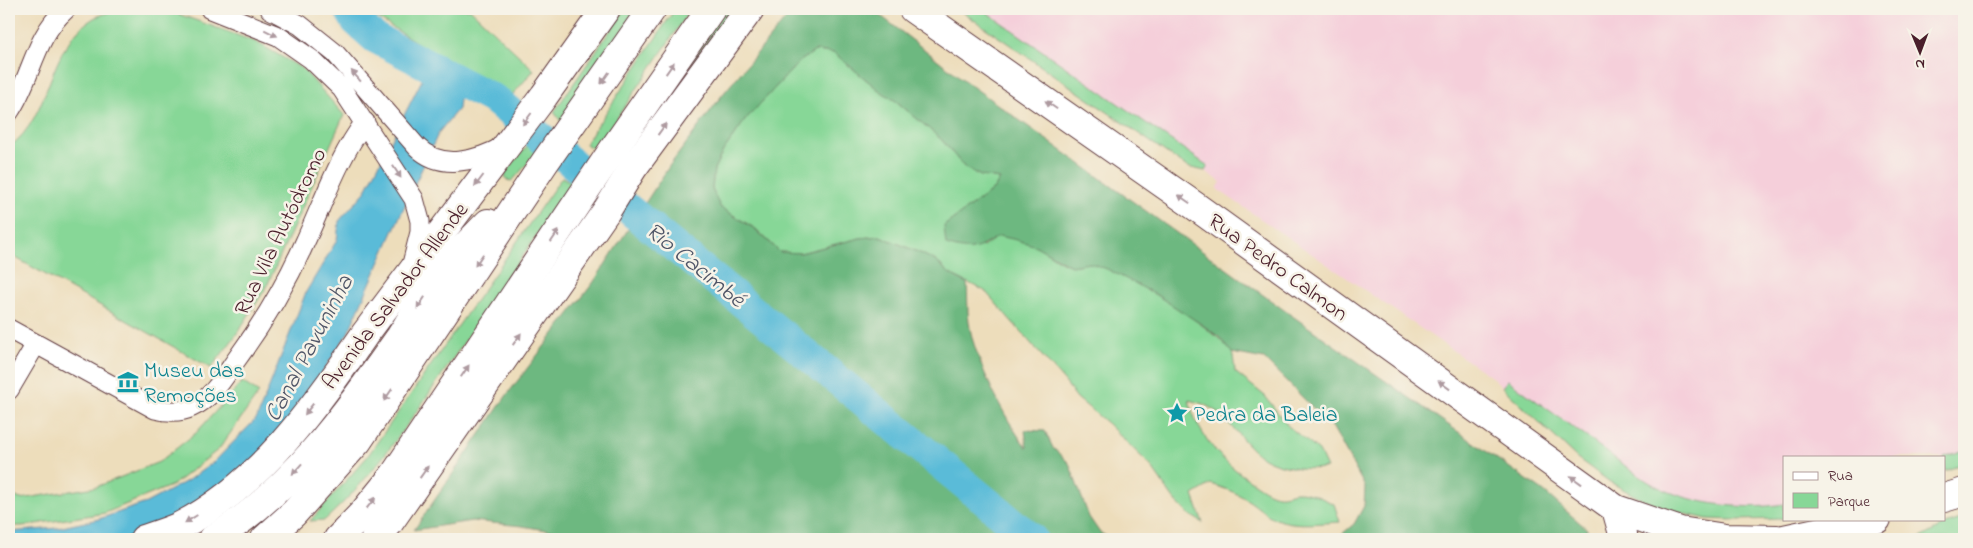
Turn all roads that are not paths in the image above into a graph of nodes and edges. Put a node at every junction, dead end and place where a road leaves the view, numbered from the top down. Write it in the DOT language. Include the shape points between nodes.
graph roads {
  1 [pos="66,9"];
  2 [pos="210,9"];
  3 [pos="270,9"];
  4 [pos="606,9"];
  5 [pos="652,9"];
  6 [pos="711,9"];
  7 [pos="750,9"];
  8 [pos="913,9"];
  9 [pos="9,112"];
  10 [pos="365,122"];
  11 [pos="508,143"];
  12 [pos="548,159"];
  13 [pos="409,275"];
  14 [pos="9,329"];
  15 [pos="36,344"];
  16 [pos="9,390"];
  17 [pos="1964,492"];
  18 [pos="1946,497"];
  19 [pos="1616,509"];
  20 [pos="1872,520"];
  21 [pos="144,539"];
  22 [pos="213,539"];
  23 [pos="265,539"];
  24 [pos="338,539"];
  25 [pos="375,539"];
  26 [pos="1623,539"];
  27 [pos="1776,539"];
  28 [pos="1784,539"];
  1 -- 9 [label="street" via="42,38"];
  2 -- 10 [label="street, one-way" via="261,28 295,47 328,74"];
  11 -- 3 [label="street, one-way" via="474,158 451,162 433,159 417,147 329,47 300,25"];
  4 -- 11 [label="main road, Avenida Salvador Allende, one-way"];
  5 -- 12 [label="main road, Avenida Salvador Allende, one-way"];
  24 -- 6 [label="main road, one-way" via="394,475"];
  25 -- 7 [label="main road, one-way" via="607,210 633,168"];
  19 -- 8 [label="main road, Rua Pedro Calmon, one-way" via="1195,206"];
  10 -- 13 [label="street, one-way" via="414,199 420,232"];
  10 -- 15 [label="street, Rua Vila Autódromo" via="340,162 305,243 273,304 216,387 197,404 175,412 155,409"];
  11 -- 13 [label="main road, Avenida Salvador Allende, one-way"];
  12 -- 22 [label="main road, one-way" via="440,274 339,422 282,486 232,528"];
  12 -- 23 [label="main road, Avenida Salvador Allende, one-way" via="358,441 294,513"];
  13 -- 21 [label="main road, Avenida Salvador Allende, one-way" via="276,451 232,493 180,526"];
  14 -- 15 [label="street, Rua Vila Autódromo"];
  15 -- 16 [label="street"];
  17 -- 18 [label="main road"];
  19 -- 26 [label="main road"];
  19 -- 27 [label="main road, Rua Pedro Calmon" via="1680,531 1725,538"];
  20 -- 28 [label="main road"];
}
